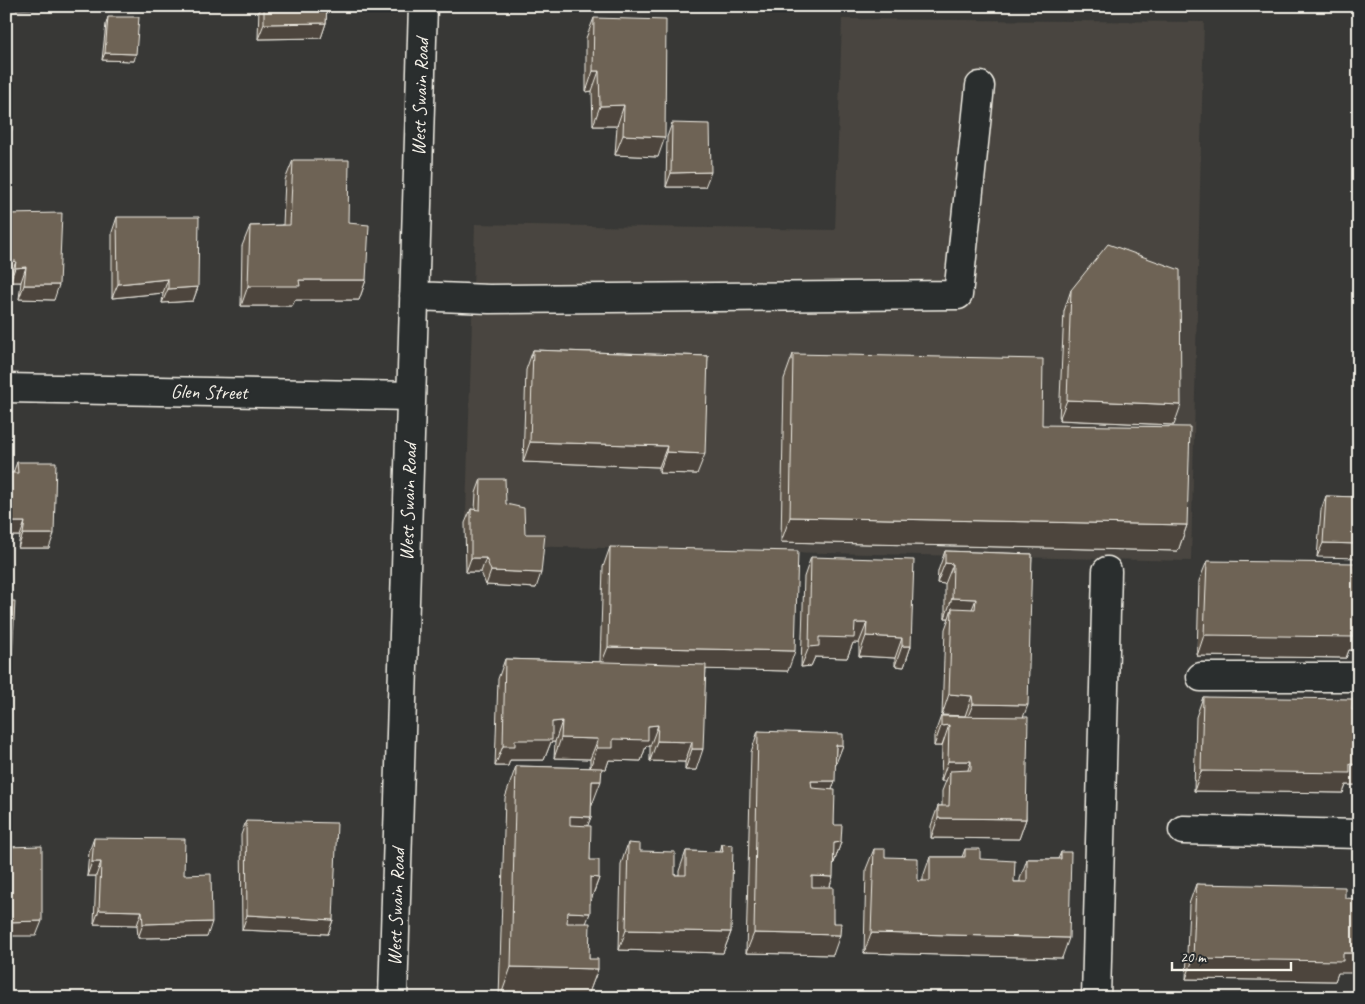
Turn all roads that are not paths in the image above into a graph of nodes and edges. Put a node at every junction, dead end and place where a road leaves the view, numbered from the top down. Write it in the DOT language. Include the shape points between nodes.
graph roads {
  1 [pos="423,6"];
  2 [pos="980,86"];
  3 [pos="414,296"];
  4 [pos="6,388"];
  5 [pos="411,396"];
  6 [pos="1107,571"];
  7 [pos="1201,677"];
  8 [pos="1359,678"];
  9 [pos="1183,830"];
  10 [pos="1359,834"];
  11 [pos="393,998"];
  12 [pos="1096,998"];
  1 -- 3 [label="street, West Swain Road"];
  2 -- 3 [label="street" via="958,295 489,299"];
  3 -- 5 [label="street, West Swain Road"];
  4 -- 5 [label="street, Glen Street"];
  5 -- 11 [label="street, West Swain Road"];
  6 -- 12 [label="street"];
  7 -- 8 [label="street"];
  9 -- 10 [label="street"];
}
